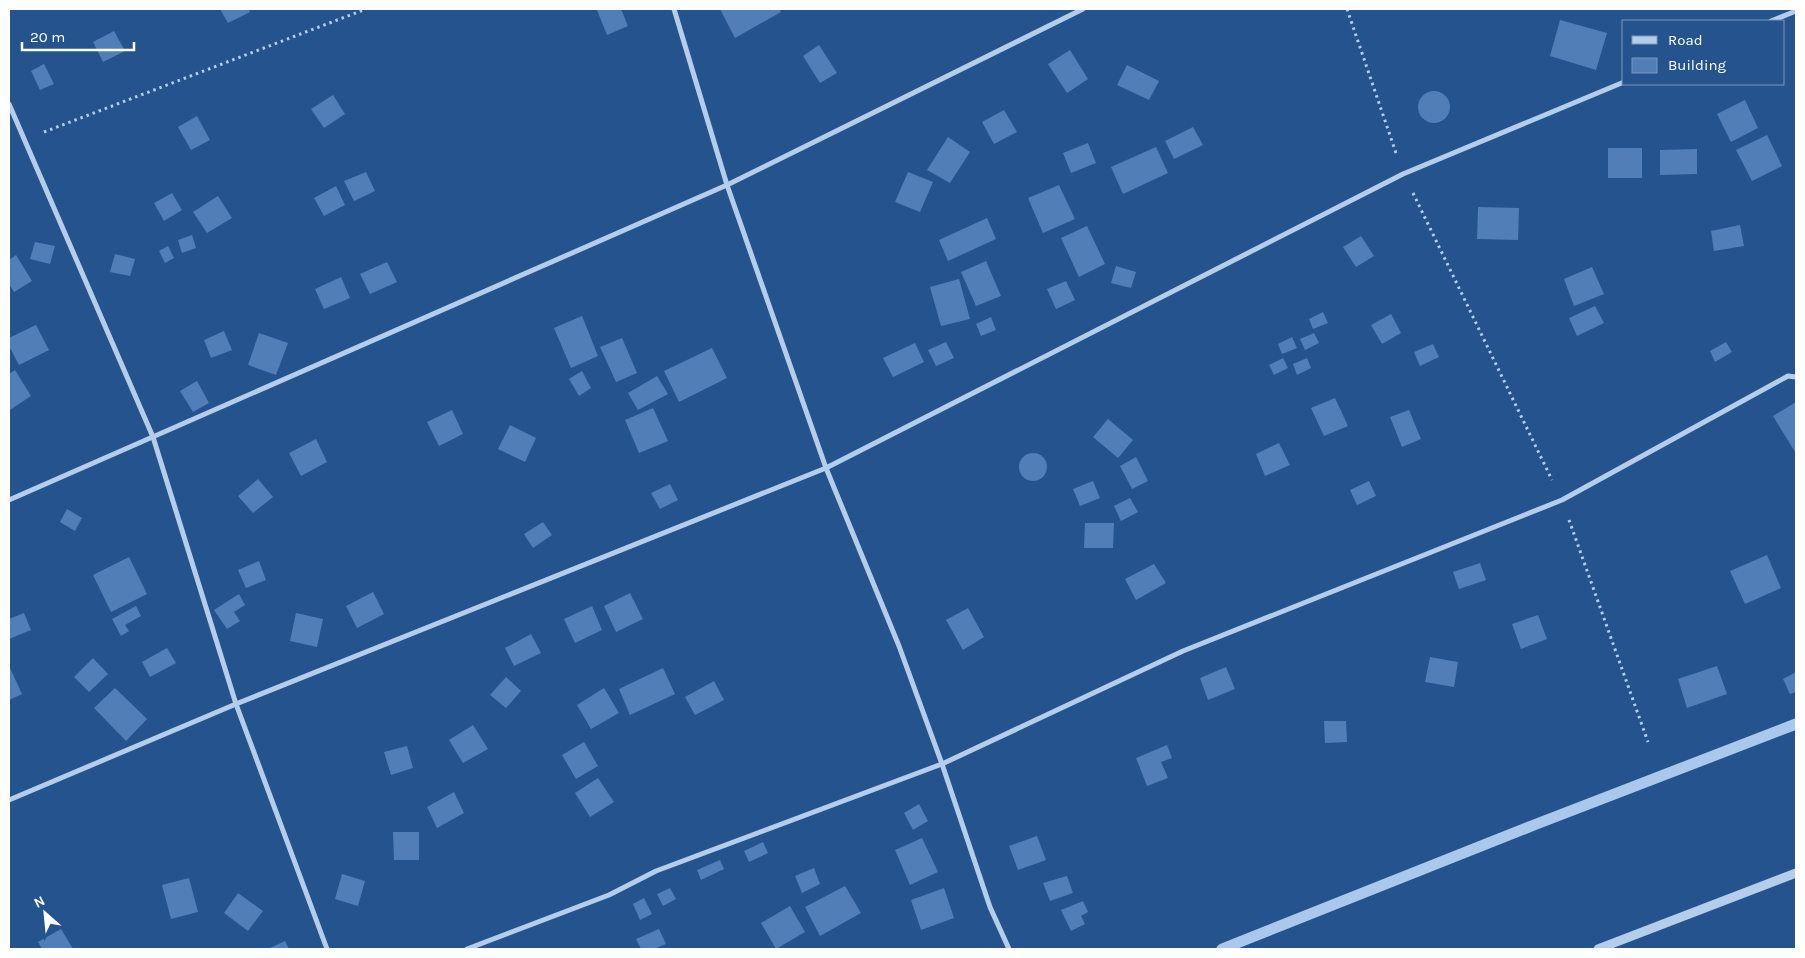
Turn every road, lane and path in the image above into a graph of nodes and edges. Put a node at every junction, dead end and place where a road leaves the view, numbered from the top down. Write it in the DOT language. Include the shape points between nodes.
graph roads {
  1 [pos="366,9"];
  2 [pos="674,9"];
  3 [pos="1082,9"];
  4 [pos="1347,9"];
  5 [pos="1796,11"];
  6 [pos="1774,20"];
  7 [pos="1622,83"];
  8 [pos="9,104"];
  9 [pos="24,140"];
  10 [pos="1403,174"];
  11 [pos="727,185"];
  12 [pos="1796,377"];
  13 [pos="153,437"];
  14 [pos="826,468"];
  15 [pos="9,500"];
  16 [pos="1562,500"];
  17 [pos="236,704"];
  18 [pos="1648,742"];
  19 [pos="942,764"];
  20 [pos="9,800"];
  21 [pos="1796,873"];
  22 [pos="327,949"];
  23 [pos="467,949"];
  24 [pos="1009,949"];
  25 [pos="1598,949"];
  1 -- 9 [label="path"];
  2 -- 11 [label="street"];
  3 -- 11 [label="street"];
  4 -- 10 [label="path"];
  5 -- 6 [label="street"];
  7 -- 10 [label="street"];
  8 -- 9 [label="street"];
  9 -- 13 [label="street"];
  10 -- 14 [label="street"];
  10 -- 16 [label="path"];
  11 -- 13 [label="street"];
  11 -- 14 [label="street"];
  12 -- 16 [label="street" via="1788,376"];
  13 -- 15 [label="street"];
  13 -- 17 [label="street"];
  14 -- 17 [label="street"];
  14 -- 19 [label="street" via="899,646"];
  16 -- 18 [label="path"];
  16 -- 19 [label="street" via="1183,651"];
  17 -- 20 [label="street"];
  17 -- 22 [label="street"];
  19 -- 23 [label="street" via="656,871 609,895"];
  19 -- 24 [label="street" via="990,907"];
  21 -- 25 [label="street"];
}
